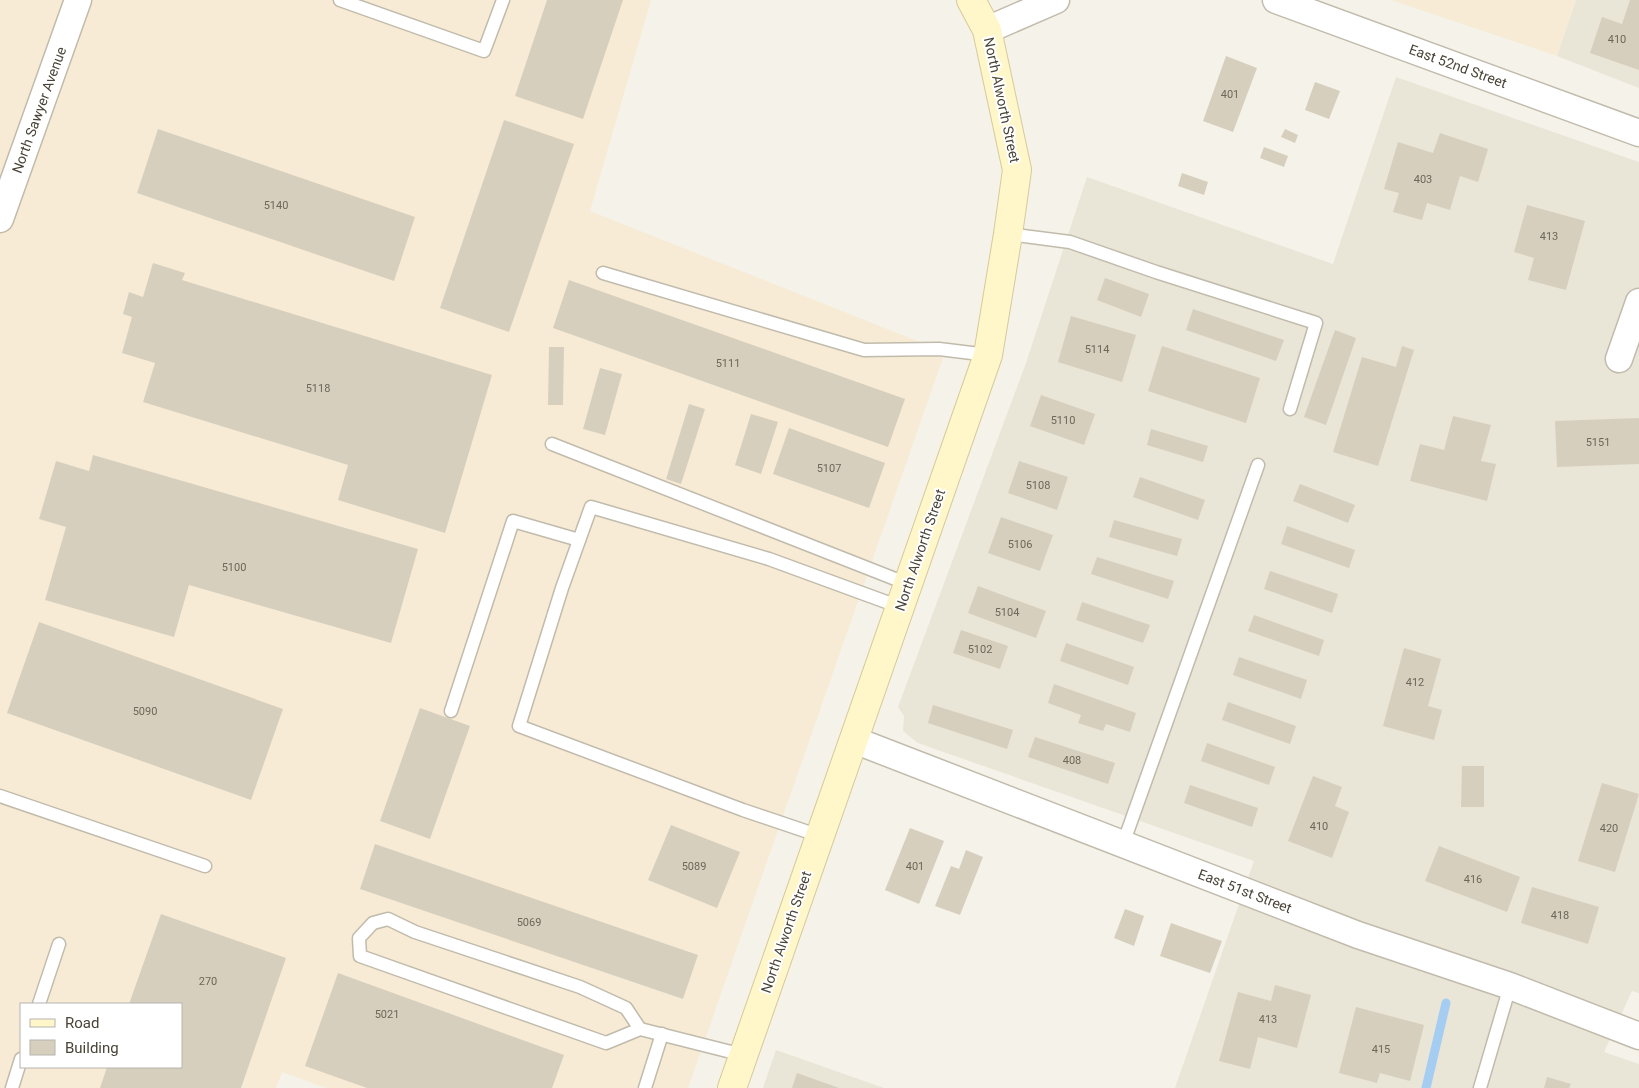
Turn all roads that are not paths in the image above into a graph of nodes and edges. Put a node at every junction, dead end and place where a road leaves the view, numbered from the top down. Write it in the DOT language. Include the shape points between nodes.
graph roads {
  1 [pos="78,0"];
  2 [pos="340,0"];
  3 [pos="503,0"];
  4 [pos="971,0"];
  5 [pos="1056,0"];
  6 [pos="1276,0"];
  7 [pos="986,30"];
  8 [pos="1639,133"];
  9 [pos="0,219"];
  10 [pos="1008,234"];
  11 [pos="603,273"];
  12 [pos="1639,302"];
  13 [pos="988,355"];
  14 [pos="1619,359"];
  15 [pos="1290,409"];
  16 [pos="552,444"];
  17 [pos="1258,466"];
  18 [pos="579,540"];
  19 [pos="904,595"];
  20 [pos="451,711"];
  21 [pos="854,740"];
  22 [pos="0,796"];
  23 [pos="820,836"];
  24 [pos="1122,844"];
  25 [pos="205,866"];
  26 [pos="58,944"];
  27 [pos="1510,986"];
  28 [pos="39,1003"];
  29 [pos="640,1029"];
  30 [pos="662,1034"];
  31 [pos="1639,1036"];
  32 [pos="744,1055"];
  33 [pos="20,1062"];
  34 [pos="12,1088"];
  35 [pos="645,1088"];
  36 [pos="732,1088"];
  37 [pos="1480,1088"];
  1 -- 9 [label="street, North Sawyer Avenue"];
  2 -- 3 [label="lane" via="484,51"];
  4 -- 7 [label="street, North Alworth Street"];
  5 -- 7 [label="street"];
  6 -- 8 [label="street, East 52nd Street"];
  7 -- 10 [label="street, North Alworth Street" via="1017,170"];
  10 -- 13 [label="street, North Alworth Street"];
  10 -- 15 [label="lane" via="1070,242 1316,323"];
  11 -- 13 [label="lane" via="864,350 939,349"];
  12 -- 14 [label="street"];
  13 -- 19 [label="street, North Alworth Street"];
  16 -- 19 [label="lane"];
  17 -- 24 [label="lane"];
  18 -- 19 [label="lane" via="591,507"];
  18 -- 20 [label="lane" via="513,521"];
  18 -- 23 [label="lane" via="519,726"];
  19 -- 21 [label="street, North Alworth Street"];
  21 -- 23 [label="street, North Alworth Street"];
  21 -- 24 [label="street, East 51st Street"];
  22 -- 25 [label="lane"];
  23 -- 32 [label="street, North Alworth Street"];
  24 -- 27 [label="street, East 51st Street" via="1358,934"];
  26 -- 28 [label="lane"];
  27 -- 31 [label="street, East 51st Street"];
  27 -- 37 [label="lane"];
  29 -- 29 [label="lane" via="626,1008 580,987 415,932 388,918 373,923 359,938 360,956 606,1043"];
  29 -- 30 [label="lane"];
  30 -- 32 [label="lane"];
  30 -- 35 [label="lane"];
  32 -- 36 [label="street, North Alworth Street"];
  33 -- 34 [label="lane"];
}
